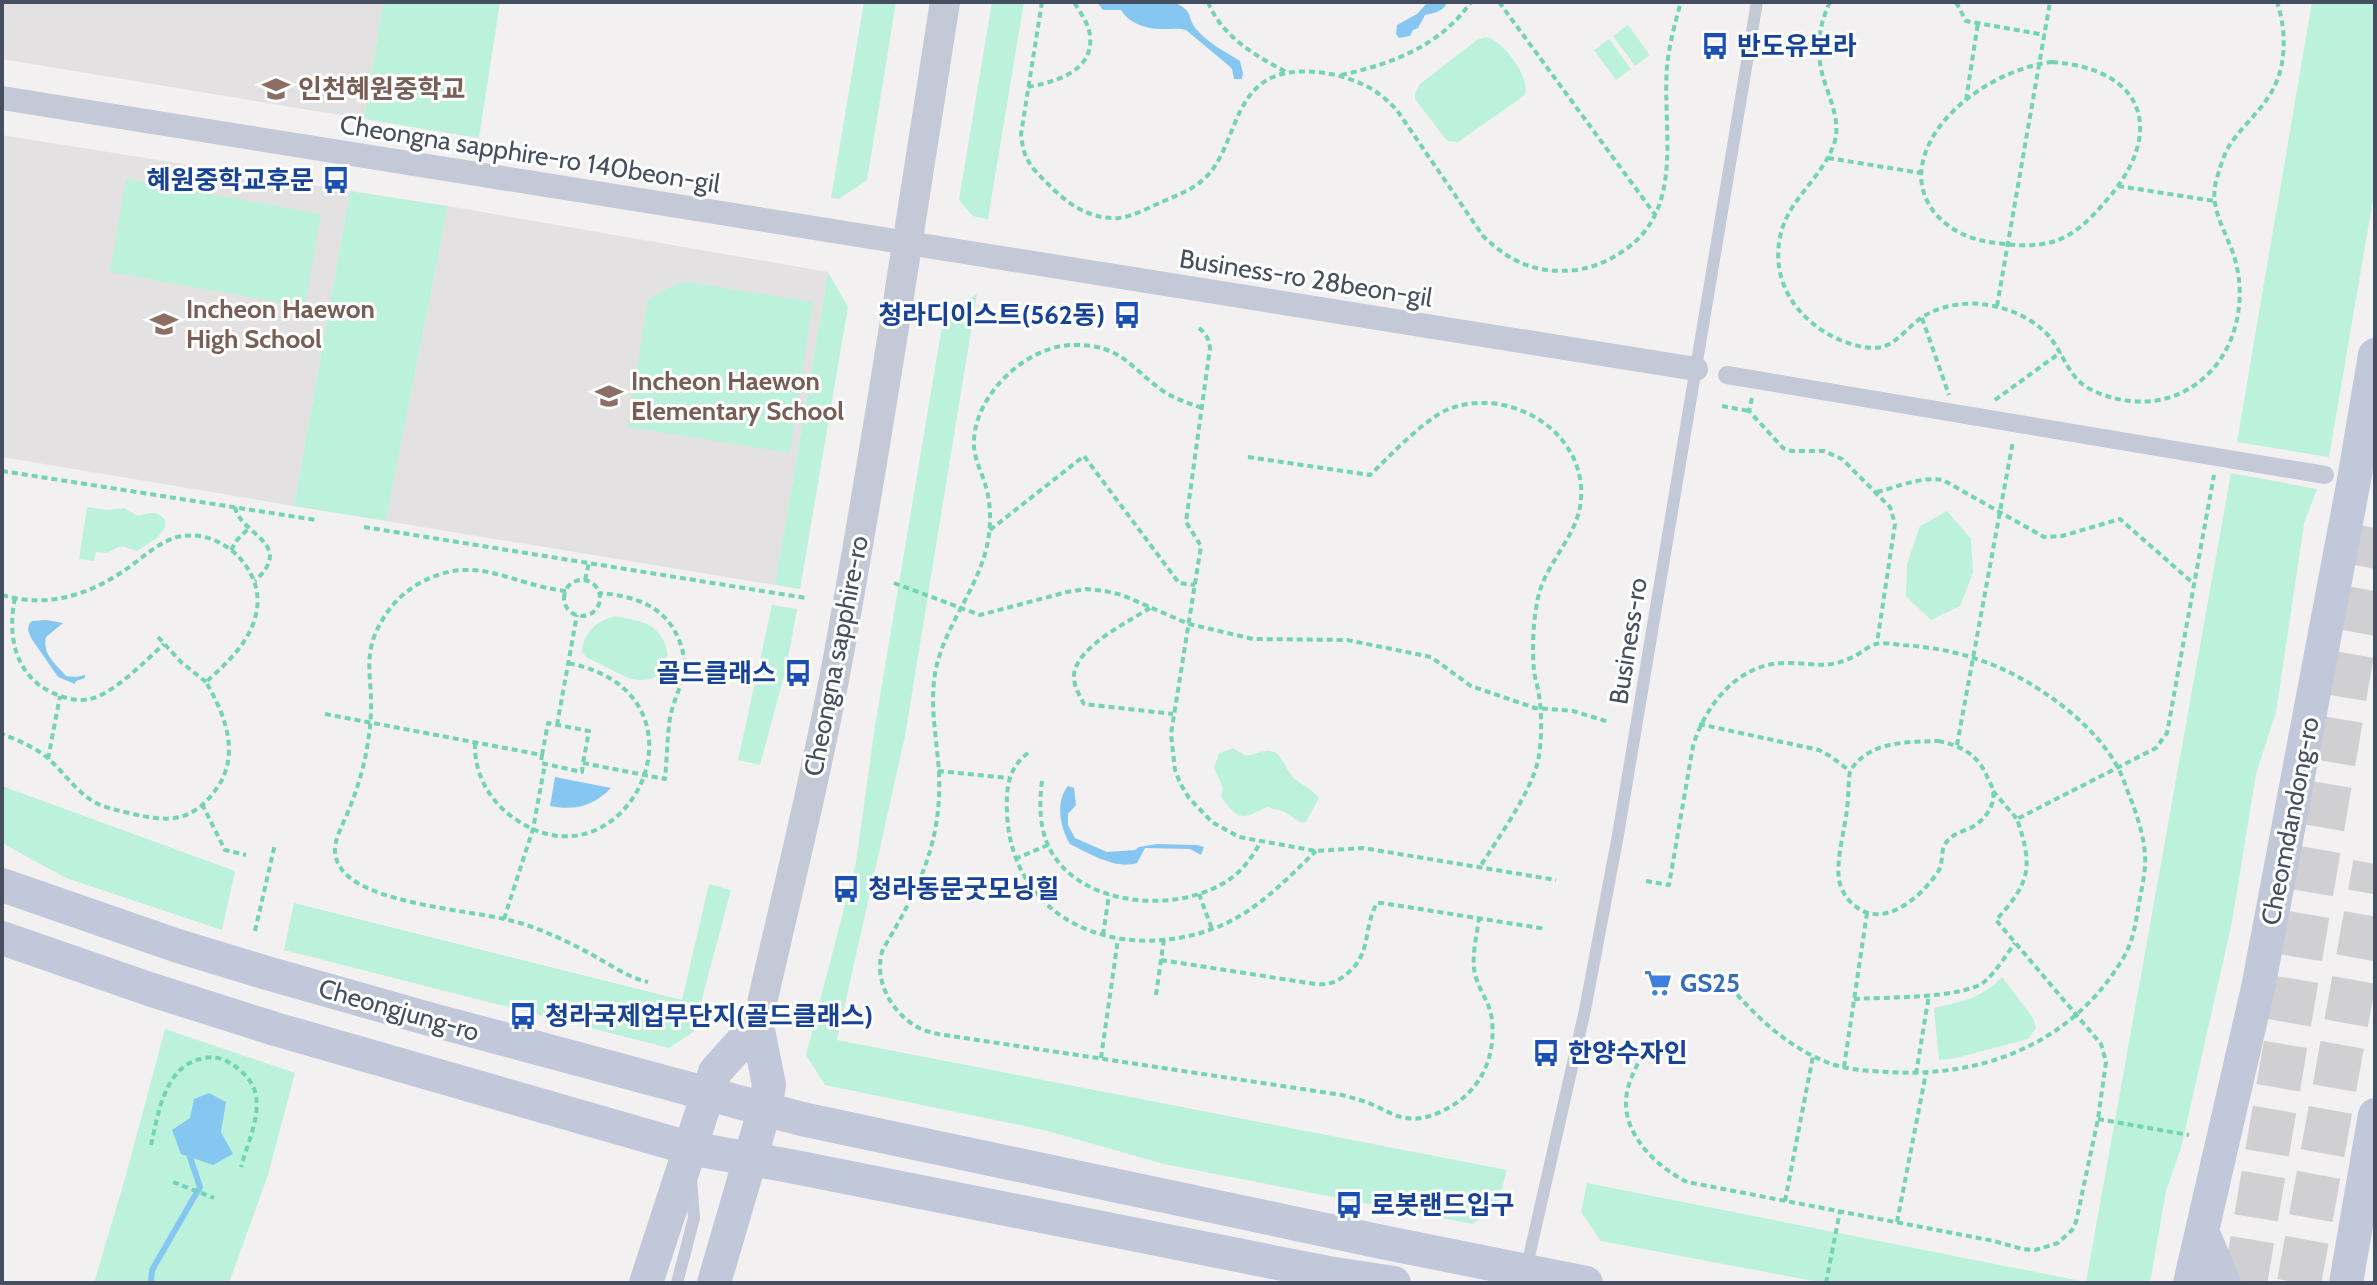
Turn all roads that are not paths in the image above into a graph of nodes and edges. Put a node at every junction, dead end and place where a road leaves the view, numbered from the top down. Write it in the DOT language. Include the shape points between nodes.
graph roads {
  1 [pos="945,2"];
  2 [pos="1757,2"];
  3 [pos="2,98"];
  4 [pos="908,243"];
  5 [pos="2375,355"];
  6 [pos="1696,369"];
  7 [pos="1727,375"];
  8 [pos="2325,475"];
  9 [pos="2,885"];
  10 [pos="2,924"];
  11 [pos="2,938"];
  12 [pos="116,977"];
  13 [pos="757,1025"];
  14 [pos="707,1093"];
  15 [pos="765,1108"];
  16 [pos="2375,1115"];
  17 [pos="689,1148"];
  18 [pos="750,1160"];
  19 [pos="2202,1231"];
  20 [pos="725,1247"];
  21 [pos="1524,1277"];
  22 [pos="2345,1282"];
  23 [pos="646,1283"];
  24 [pos="677,1283"];
  25 [pos="708,1283"];
  26 [pos="714,1283"];
  27 [pos="1394,1283"];
  28 [pos="1586,1283"];
  29 [pos="2190,1283"];
  30 [pos="2224,1283"];
  1 -- 4 [label="street, Cheongna sapphire-ro"];
  2 -- 6 [label="lane, Business-ro"];
  3 -- 4 [label="street, Cheongna sapphire-ro 140beon-gil"];
  4 -- 6 [label="street, Business-ro 28beon-gil"];
  4 -- 13 [label="street, Cheongna sapphire-ro" via="839,651"];
  5 -- 19 [label="main road, Cheomdandong-ro" via="2258,988"];
  6 -- 21 [label="lane, Business-ro" via="1616,847"];
  7 -- 8 [label="street"];
  9 -- 14 [label="main road, Cheongjung-ro" via="267,973"];
  10 -- 12 [label="lane"];
  11 -- 12 [label="main road, Cheongjung-ro"];
  12 -- 17 [label="main road, Cheongjung-ro" via="275,1029"];
  13 -- 14 [label="main road, Cheongna sapphire-ro" via="715,1072"];
  13 -- 15 [label="main road" via="769,1085"];
  14 -- 15 [label="main road, Cheongjung-ro"];
  14 -- 17 [label="main road, Cheongna sapphire-ro"];
  15 -- 18 [label="main road"];
  15 -- 21 [label="main road, Cheongjung-ro"];
  16 -- 22 [label="main road"];
  17 -- 18 [label="main road, Cheongjung-ro"];
  17 -- 23 [label="main road, Cheongna sapphire-ro"];
  17 -- 24 [label="lane" via="694,1218"];
  18 -- 20 [label="main road"];
  18 -- 27 [label="main road, Cheongjung-ro"];
  19 -- 29 [label="main road, Cheomdandong-ro"];
  19 -- 30 [label="main road"];
  20 -- 25 [label="lane"];
  20 -- 26 [label="main road"];
  21 -- 28 [label="main road, Cheongjung-ro"];
}
